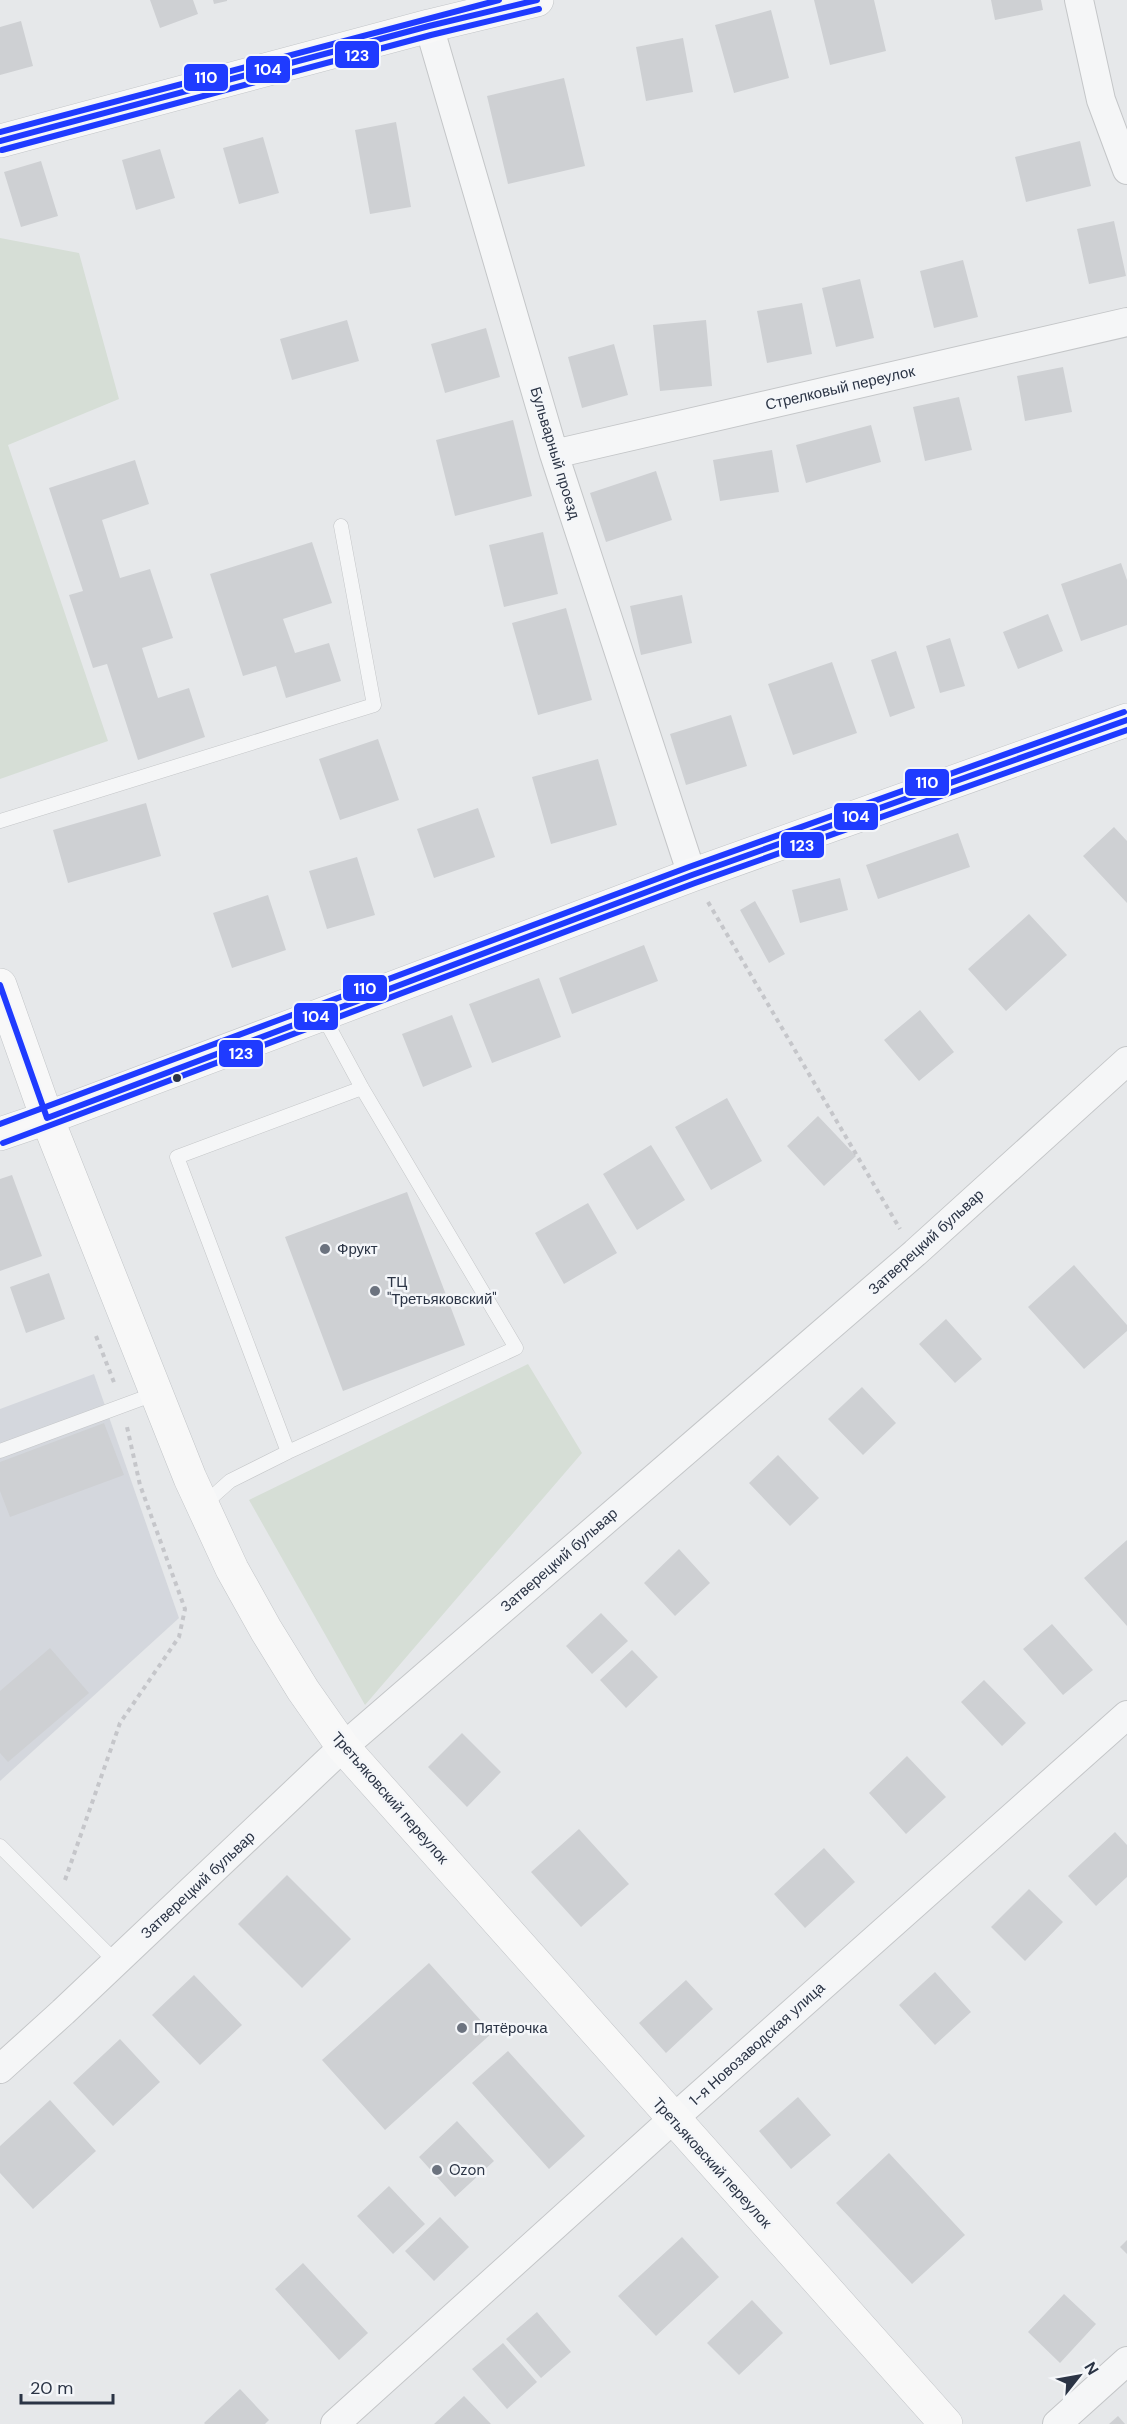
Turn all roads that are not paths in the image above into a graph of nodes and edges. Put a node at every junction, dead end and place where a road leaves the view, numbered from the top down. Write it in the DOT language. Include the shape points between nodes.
graph roads {
  1 [pos="537,0"];
  2 [pos="1079,0"];
  3 [pos="429,26"];
  4 [pos="0,141"];
  5 [pos="1127,170"];
  6 [pos="1127,322"];
  7 [pos="554,454"];
  8 [pos="341,526"];
  9 [pos="1127,720"];
  10 [pos="0,821"];
  11 [pos="692,875"];
  12 [pos="0,985"];
  13 [pos="322,1014"];
  14 [pos="1127,1061"];
  15 [pos="362,1088"];
  16 [pos="47,1118"];
  17 [pos="0,1134"];
  18 [pos="157,1393"];
  19 [pos="0,1451"];
  20 [pos="288,1452"];
  21 [pos="202,1506"];
  22 [pos="1127,1715"];
  23 [pos="343,1747"];
  24 [pos="0,1846"];
  25 [pos="117,1962"];
  26 [pos="0,2069"];
  27 [pos="673,2119"];
  28 [pos="1127,2361"];
  29 [pos="335,2424"];
  30 [pos="946,2424"];
  31 [pos="1057,2424"];
  1 -- 3 [label="main road"];
  2 -- 5 [label="street" via="1101,100"];
  3 -- 4 [label="main road"];
  3 -- 7 [label="street, Бульварный проезд"];
  6 -- 7 [label="street, Стрелковый переулок"];
  7 -- 11 [label="street, Бульварный проезд"];
  8 -- 10 [label="lane" via="374,705"];
  9 -- 11 [label="main road"];
  11 -- 13 [label="main road"];
  12 -- 16 [label="main road, Третьяковский переулок"];
  13 -- 15 [label="lane"];
  13 -- 16 [label="main road"];
  14 -- 23 [label="street, Затверецкий бульвар" via="915,1253"];
  15 -- 20 [label="lane" via="177,1157"];
  15 -- 20 [label="lane" via="516,1348"];
  16 -- 17 [label="main road"];
  16 -- 18 [label="main road, Третьяковский переулок"];
  18 -- 19 [label="lane"];
  18 -- 21 [label="main road, Третьяковский переулок"];
  20 -- 21 [label="lane" via="230,1481"];
  21 -- 23 [label="main road, Третьяковский переулок" via="266,1630"];
  22 -- 27 [label="street, 1-я Новозаводская улица"];
  23 -- 25 [label="street, Затверецкий бульвар"];
  23 -- 27 [label="main road, Третьяковский переулок"];
  24 -- 25 [label="lane"];
  25 -- 26 [label="street, Затверецкий бульвар"];
  27 -- 29 [label="street, 1-я Новозаводская улица"];
  27 -- 30 [label="main road, Третьяковский переулок"];
  28 -- 31 [label="street"];
}
